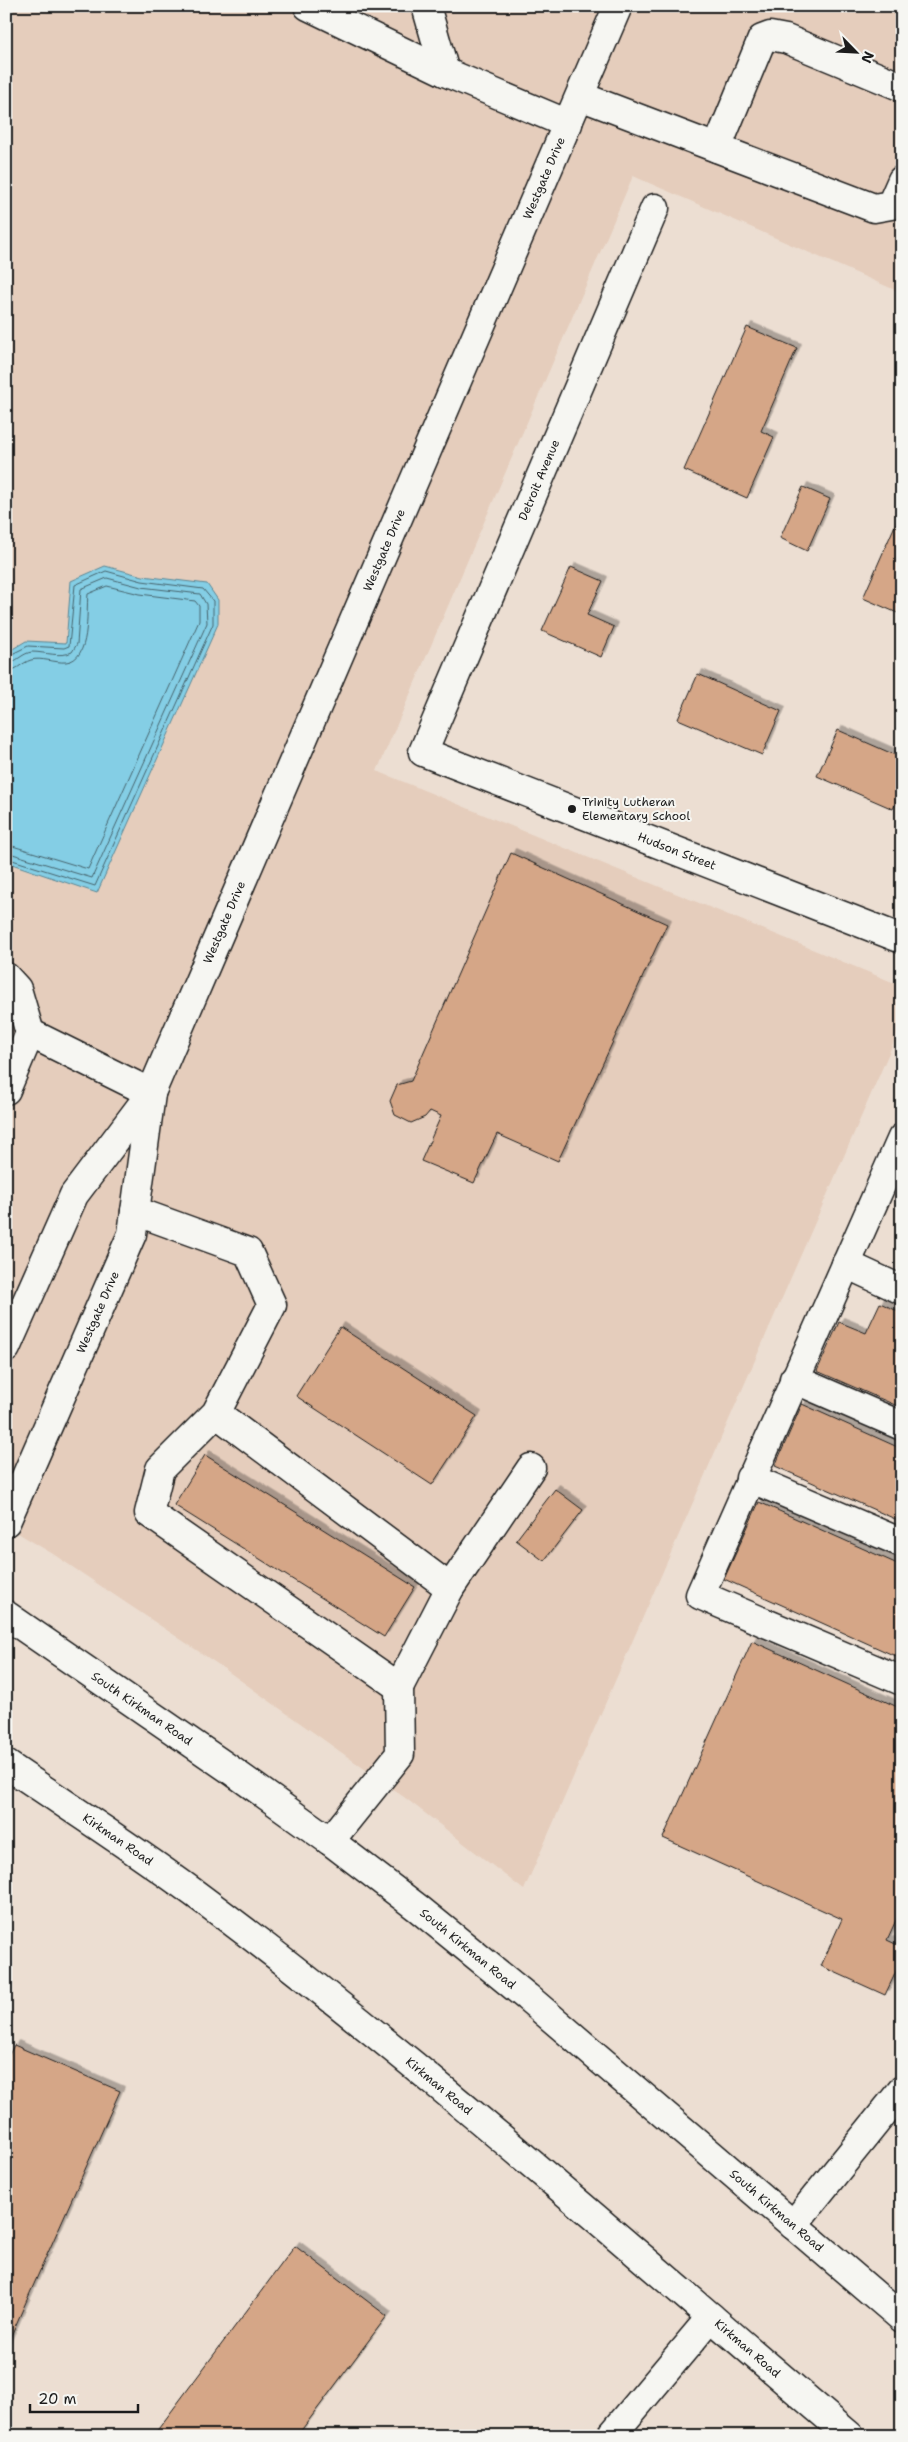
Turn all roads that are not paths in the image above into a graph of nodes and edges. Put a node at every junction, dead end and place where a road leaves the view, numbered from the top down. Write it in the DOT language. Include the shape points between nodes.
graph roads {
  1 [pos="308,6"];
  2 [pos="426,6"];
  3 [pos="618,6"];
  4 [pos="445,72"];
  5 [pos="902,87"];
  6 [pos="580,96"];
  7 [pos="568,124"];
  8 [pos="717,148"];
  9 [pos="902,180"];
  10 [pos="655,208"];
  11 [pos="423,752"];
  12 [pos="902,939"];
  13 [pos="6,978"];
  14 [pos="30,1033"];
  15 [pos="6,1090"];
  16 [pos="151,1093"];
  17 [pos="902,1138"];
  18 [pos="135,1211"];
  19 [pos="846,1264"];
  20 [pos="902,1290"];
  21 [pos="6,1348"];
  22 [pos="794,1380"];
  23 [pos="216,1413"];
  24 [pos="902,1426"];
  25 [pos="531,1468"];
  26 [pos="750,1478"];
  27 [pos="6,1522"];
  28 [pos="902,1544"];
  29 [pos="450,1588"];
  30 [pos="6,1616"];
  31 [pos="902,1680"];
  32 [pos="399,1687"];
  33 [pos="6,1764"];
  34 [pos="330,1841"];
  35 [pos="902,2090"];
  36 [pos="793,2225"];
  37 [pos="711,2317"];
  38 [pos="902,2318"];
  39 [pos="611,2436"];
  40 [pos="850,2436"];
  1 -- 4 [label="street"];
  2 -- 4 [label="street"];
  3 -- 6 [label="street, Westgate Drive"];
  4 -- 7 [label="street"];
  5 -- 8 [label="street" via="786,39 770,36 762,39"];
  6 -- 7 [label="street, Westgate Drive"];
  6 -- 8 [label="street"];
  7 -- 16 [label="street, Westgate Drive"];
  8 -- 9 [label="street" via="874,208 891,205"];
  10 -- 11 [label="street, Detroit Avenue"];
  11 -- 12 [label="street, Hudson Street"];
  13 -- 14 [label="street" via="17,989"];
  14 -- 15 [label="street"];
  14 -- 16 [label="street"];
  16 -- 18 [label="street, Westgate Drive"];
  16 -- 21 [label="street, Westgate Drive" via="74,1195"];
  17 -- 19 [label="street"];
  18 -- 23 [label="street" via="248,1252 272,1305"];
  18 -- 27 [label="street, Westgate Drive" via="132,1234"];
  19 -- 20 [label="street"];
  19 -- 22 [label="street"];
  22 -- 24 [label="street"];
  22 -- 26 [label="street"];
  23 -- 29 [label="street"];
  23 -- 32 [label="street" via="160,1469 149,1513"];
  25 -- 29 [label="street"];
  26 -- 28 [label="street"];
  26 -- 31 [label="street" via="700,1595"];
  29 -- 32 [label="street"];
  30 -- 34 [label="street, South Kirkman Road" via="58,1649"];
  32 -- 34 [label="street" via="400,1754"];
  33 -- 37 [label="street, Kirkman Road" via="193,1893 342,2008 542,2172"];
  34 -- 36 [label="street, South Kirkman Road" via="420,1909"];
  35 -- 36 [label="street"];
  36 -- 38 [label="street, South Kirkman Road"];
  37 -- 39 [label="street"];
  37 -- 40 [label="street, Kirkman Road"];
}
